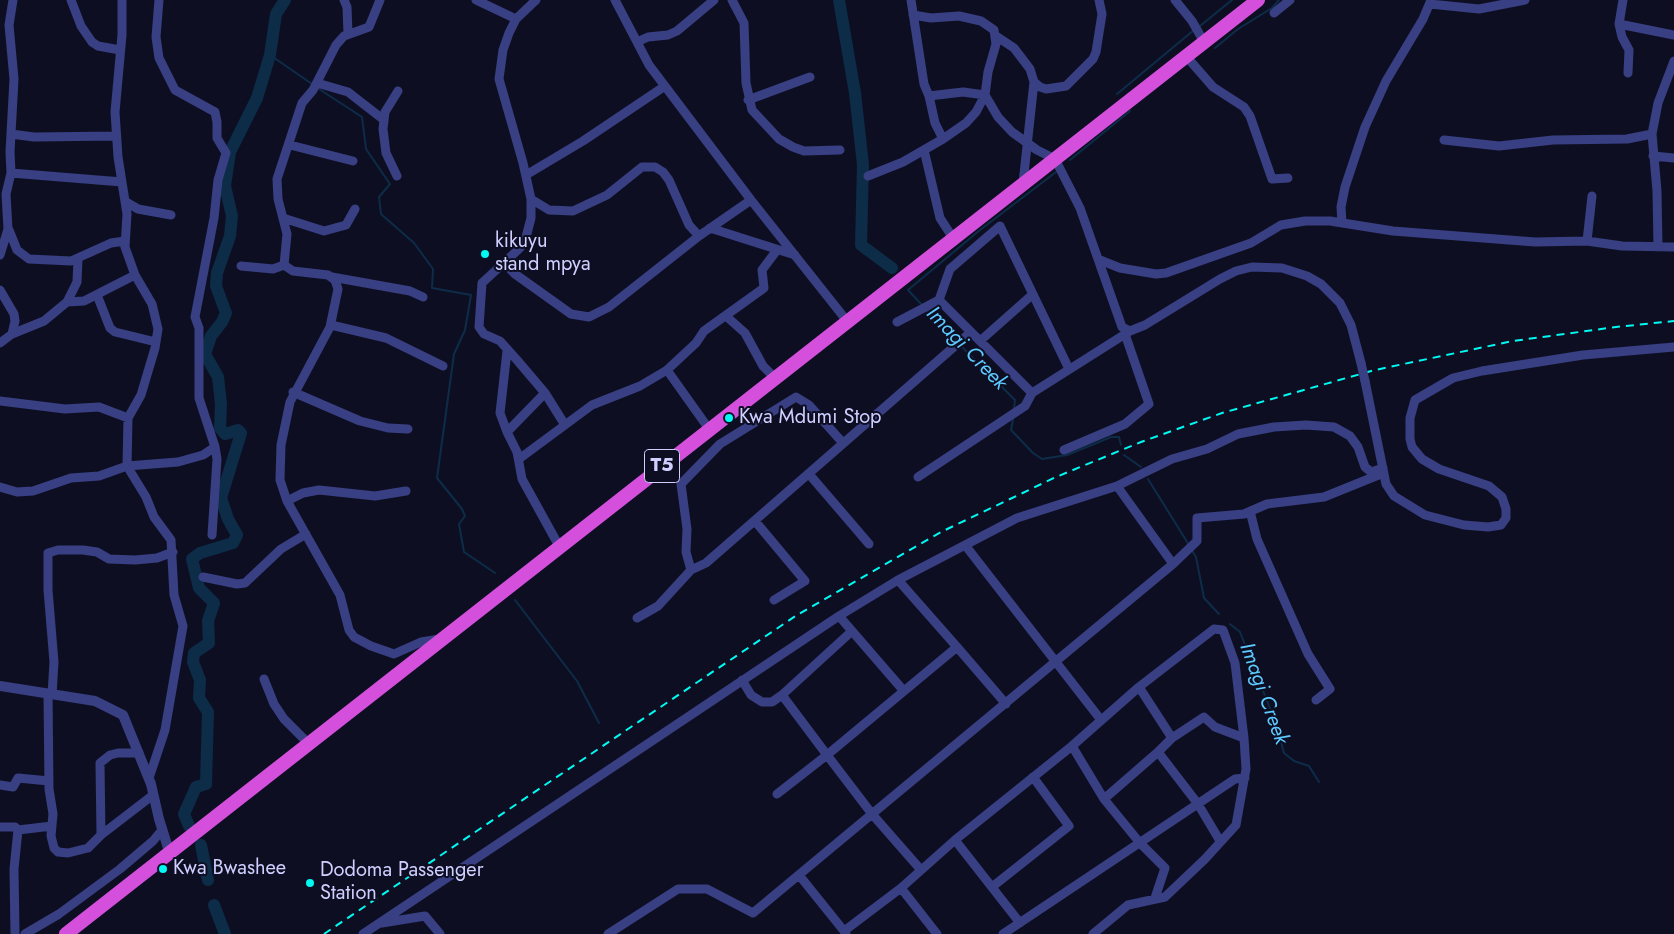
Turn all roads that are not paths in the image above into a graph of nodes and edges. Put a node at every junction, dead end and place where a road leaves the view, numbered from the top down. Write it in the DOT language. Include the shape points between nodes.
graph roads {
  1 [pos="14,0"];
  2 [pos="71,0"];
  3 [pos="122,0"];
  4 [pos="160,0"];
  5 [pos="344,0"];
  6 [pos="380,0"];
  7 [pos="476,0"];
  8 [pos="536,0"];
  9 [pos="615,0"];
  10 [pos="714,0"];
  11 [pos="732,0"];
  12 [pos="910,0"];
  13 [pos="1099,0"];
  14 [pos="1258,0"];
  15 [pos="1290,0"];
  16 [pos="1525,0"];
  17 [pos="1622,0"];
  18 [pos="1178,1"];
  19 [pos="1431,2"];
  20 [pos="1274,12"];
  21 [pos="913,16"];
  22 [pos="516,19"];
  23 [pos="1619,24"];
  24 [pos="348,34"];
  25 [pos="1674,35"];
  26 [pos="996,36"];
  27 [pos="637,42"];
  28 [pos="1204,42"];
  29 [pos="120,50"];
  30 [pos="1186,56"];
  31 [pos="1674,60"];
  32 [pos="1628,73"];
  33 [pos="810,77"];
  34 [pos="1034,82"];
  35 [pos="317,83"];
  36 [pos="665,86"];
  37 [pos="398,91"];
  38 [pos="985,95"];
  39 [pos="929,96"];
  40 [pos="748,100"];
  41 [pos="384,120"];
  42 [pos="12,134"];
  43 [pos="1652,134"];
  44 [pos="116,136"];
  45 [pos="943,139"];
  46 [pos="1444,140"];
  47 [pos="1028,144"];
  48 [pos="290,145"];
  49 [pos="840,150"];
  50 [pos="924,150"];
  51 [pos="1653,156"];
  52 [pos="1674,158"];
  53 [pos="1055,159"];
  54 [pos="353,161"];
  55 [pos="11,174"];
  56 [pos="526,174"];
  57 [pos="396,176"];
  58 [pos="868,176"];
  59 [pos="1288,178"];
  60 [pos="122,182"];
  61 [pos="1023,184"];
  62 [pos="1592,196"];
  63 [pos="531,199"];
  64 [pos="751,200"];
  65 [pos="126,202"];
  66 [pos="355,209"];
  67 [pos="172,215"];
  68 [pos="283,218"];
  69 [pos="1342,223"];
  70 [pos="710,228"];
  71 [pos="8,229"];
  72 [pos="699,236"];
  73 [pos="953,238"];
  74 [pos="124,241"];
  75 [pos="1587,241"];
  76 [pos="1658,247"];
  77 [pos="1674,247"];
  78 [pos="777,250"];
  79 [pos="0,255"];
  80 [pos="795,255"];
  81 [pos="78,259"];
  82 [pos="1100,260"];
  83 [pos="504,263"];
  84 [pos="284,265"];
  85 [pos="241,266"];
  86 [pos="135,275"];
  87 [pos="332,277"];
  88 [pos="0,290"];
  89 [pos="1033,294"];
  90 [pos="97,295"];
  91 [pos="423,297"];
  92 [pos="939,300"];
  93 [pos="67,302"];
  94 [pos="726,316"];
  95 [pos="847,321"];
  96 [pos="897,322"];
  97 [pos="331,325"];
  98 [pos="972,332"];
  99 [pos="1128,332"];
  100 [pos="12,334"];
  101 [pos="980,341"];
  102 [pos="156,342"];
  103 [pos="0,343"];
  104 [pos="1674,347"];
  105 [pos="507,351"];
  106 [pos="442,366"];
  107 [pos="1069,369"];
  108 [pos="667,370"];
  109 [pos="775,378"];
  110 [pos="293,392"];
  111 [pos="545,393"];
  112 [pos="1032,393"];
  113 [pos="0,401"];
  114 [pos="128,418"];
  115 [pos="565,425"];
  116 [pos="710,428"];
  117 [pos="408,429"];
  118 [pos="507,432"];
  119 [pos="843,443"];
  120 [pos="720,444"];
  121 [pos="215,447"];
  122 [pos="1064,450"];
  123 [pos="519,459"];
  124 [pos="127,466"];
  125 [pos="1383,471"];
  126 [pos="809,474"];
  127 [pos="918,476"];
  128 [pos="1117,486"];
  129 [pos="0,487"];
  130 [pos="406,491"];
  131 [pos="287,501"];
  132 [pos="1250,511"];
  133 [pos="755,520"];
  134 [pos="306,534"];
  135 [pos="212,535"];
  136 [pos="869,544"];
  137 [pos="965,545"];
  138 [pos="559,546"];
  139 [pos="173,552"];
  140 [pos="1173,564"];
  141 [pos="691,570"];
  142 [pos="203,577"];
  143 [pos="898,580"];
  144 [pos="774,600"];
  145 [pos="839,616"];
  146 [pos="637,618"];
  147 [pos="852,631"];
  148 [pos="442,639"];
  149 [pos="957,647"];
  150 [pos="1055,663"];
  151 [pos="264,679"];
  152 [pos="742,680"];
  153 [pos="0,686"];
  154 [pos="1139,687"];
  155 [pos="903,690"];
  156 [pos="50,694"];
  157 [pos="782,696"];
  158 [pos="1316,700"];
  159 [pos="1006,704"];
  160 [pos="1101,720"];
  161 [pos="1172,738"];
  162 [pos="1244,738"];
  163 [pos="308,743"];
  164 [pos="1072,746"];
  165 [pos="1158,752"];
  166 [pos="139,753"];
  167 [pos="827,755"];
  168 [pos="1033,777"];
  169 [pos="149,778"];
  170 [pos="1245,778"];
  171 [pos="49,781"];
  172 [pos="0,785"];
  173 [pos="777,794"];
  174 [pos="153,795"];
  175 [pos="1104,798"];
  176 [pos="1198,804"];
  177 [pos="872,814"];
  178 [pos="52,826"];
  179 [pos="0,827"];
  180 [pos="18,830"];
  181 [pos="162,830"];
  182 [pos="101,835"];
  183 [pos="955,840"];
  184 [pos="1220,841"];
  185 [pos="1140,843"];
  186 [pos="169,851"];
  187 [pos="921,870"];
  188 [pos="799,875"];
  189 [pos="900,888"];
  190 [pos="992,888"];
  191 [pos="1155,898"];
  192 [pos="379,923"];
  193 [pos="1020,923"];
  194 [pos="845,932"];
  195 [pos="15,934"];
  196 [pos="25,934"];
  197 [pos="66,934"];
  198 [pos="363,934"];
  199 [pos="440,934"];
  200 [pos="608,934"];
  201 [pos="938,934"];
  202 [pos="1003,934"];
  203 [pos="1093,934"];
  1 -- 42 [label="street" via="9,25 14,79"];
  2 -- 29 [label="street" via="81,26 92,42"];
  3 -- 29 [label="street"];
  4 -- 121 [label="street" via="156,37 159,58 175,90 215,112 217,138 226,153 218,180 213,227 195,317 199,328 199,398"];
  5 -- 24 [label="street"];
  6 -- 24 [label="street" via="369,27"];
  7 -- 22 [label="street"];
  8 -- 22 [label="street"];
  9 -- 27 [label="street"];
  10 -- 27 [label="street" via="677,31"];
  11 -- 40 [label="street" via="744,23"];
  12 -- 21 [label="street"];
  13 -- 34 [label="street" via="1102,14 1093,60 1066,86 1046,89"];
  14 -- 28 [label="highway, T5"];
  15 -- 20 [label="street"];
  16 -- 19 [label="street" via="1479,9"];
  17 -- 23 [label="street"];
  18 -- 28 [label="street"];
  19 -- 69 [label="street" via="1386,81 1365,127 1345,187"];
  21 -- 26 [label="street" via="959,16 987,24"];
  21 -- 39 [label="street" via="924,84"];
  22 -- 56 [label="street" via="503,50 499,79"];
  23 -- 25 [label="street"];
  23 -- 32 [label="street" via="1629,50"];
  24 -- 35 [label="street" via="336,45"];
  26 -- 34 [label="street" via="1006,40 1024,58"];
  26 -- 38 [label="street"];
  27 -- 36 [label="street" via="649,66"];
  28 -- 30 [label="highway, T5"];
  29 -- 44 [label="street"];
  30 -- 53 [label="highway, T5"];
  30 -- 59 [label="street" via="1213,87 1244,107 1272,179"];
  31 -- 43 [label="street" via="1660,94"];
  33 -- 40 [label="street"];
  34 -- 47 [label="street"];
  35 -- 41 [label="street" via="348,92"];
  35 -- 48 [label="street" via="299,108"];
  36 -- 56 [label="street" via="583,141"];
  36 -- 64 [label="street"];
  37 -- 41 [label="street" via="385,112"];
  38 -- 39 [label="street" via="963,92"];
  38 -- 45 [label="street" via="966,123"];
  38 -- 47 [label="street" via="1004,124"];
  39 -- 45 [label="street" via="935,123"];
  40 -- 49 [label="street" via="765,125 793,147 804,151"];
  41 -- 57 [label="street" via="386,153"];
  42 -- 44 [label="street" via="34,137"];
  42 -- 55 [label="street"];
  43 -- 46 [label="street" via="1627,139 1561,140 1499,146"];
  43 -- 51 [label="street"];
  44 -- 60 [label="street"];
  45 -- 50 [label="street"];
  47 -- 53 [label="street"];
  47 -- 61 [label="street"];
  48 -- 54 [label="street"];
  48 -- 68 [label="street" via="276,184"];
  50 -- 58 [label="street"];
  50 -- 73 [label="street" via="940,218"];
  51 -- 52 [label="street"];
  51 -- 76 [label="street"];
  53 -- 61 [label="highway, T5"];
  53 -- 82 [label="street" via="1080,208"];
  55 -- 60 [label="street"];
  55 -- 71 [label="street" via="6,194"];
  56 -- 63 [label="street"];
  60 -- 65 [label="street"];
  61 -- 73 [label="highway, T5"];
  62 -- 75 [label="street"];
  63 -- 72 [label="street" via="549,210 573,211 606,195 642,168 656,168 669,180 689,225"];
  63 -- 83 [label="street" via="531,218 525,241"];
  64 -- 70 [label="street"];
  64 -- 80 [label="street"];
  65 -- 67 [label="street" via="138,209"];
  65 -- 74 [label="street"];
  66 -- 68 [label="street" via="346,225 324,231"];
  68 -- 84 [label="street" via="287,234"];
  69 -- 75 [label="street" via="1383,230 1535,242"];
  69 -- 82 [label="street" via="1305,221 1281,224 1251,243 1162,274 1120,268"];
  70 -- 72 [label="street"];
  70 -- 78 [label="street"];
  71 -- 79 [label="street"];
  71 -- 81 [label="street" via="17,250 29,259"];
  72 -- 83 [label="street" via="626,295 599,313 588,316 571,314"];
  73 -- 95 [label="highway, T5"];
  74 -- 81 [label="street" via="111,243"];
  74 -- 86 [label="street"];
  75 -- 76 [label="street"];
  76 -- 77 [label="street"];
  78 -- 80 [label="street"];
  78 -- 94 [label="street" via="762,270 764,288 742,301"];
  80 -- 95 [label="street"];
  81 -- 93 [label="street" via="77,282"];
  82 -- 99 [label="street" via="1122,327"];
  83 -- 105 [label="street" via="482,283 479,327 484,334 500,341"];
  84 -- 85 [label="street" via="273,269"];
  84 -- 87 [label="street" via="293,271"];
  86 -- 90 [label="street"];
  86 -- 102 [label="street" via="154,309 158,329"];
  87 -- 91 [label="street" via="410,291"];
  87 -- 97 [label="street" via="338,294"];
  88 -- 100 [label="street" via="14,314"];
  89 -- 92 [label="street" via="1000,226 950,269"];
  89 -- 101 [label="street"];
  89 -- 107 [label="street"];
  90 -- 93 [label="street" via="80,303"];
  90 -- 102 [label="street" via="110,328 115,332"];
  92 -- 96 [label="street"];
  92 -- 98 [label="street"];
  93 -- 100 [label="street" via="44,321"];
  94 -- 108 [label="street" via="704,331"];
  94 -- 109 [label="street" via="745,333 763,366"];
  95 -- 109 [label="highway, T5"];
  97 -- 106 [label="street" via="386,338"];
  97 -- 110 [label="street"];
  98 -- 101 [label="street"];
  98 -- 119 [label="street"];
  99 -- 107 [label="street"];
  99 -- 122 [label="street" via="1149,404 1125,424"];
  99 -- 125 [label="street, bridge" via="1144,326 1236,271 1282,268 1307,276 1321,284 1340,303 1351,325"];
  100 -- 103 [label="street"];
  101 -- 112 [label="street"];
  102 -- 114 [label="street" via="141,395"];
  104 -- 125 [label="street" via="1583,355 1482,371 1453,378 1415,400 1408,429 1412,447 1422,459 1439,469 1489,486 1502,498 1506,509 1502,525 1464,526 1425,516 1394,496"];
  105 -- 111 [label="street"];
  105 -- 118 [label="street" via="500,413"];
  107 -- 112 [label="street"];
  108 -- 115 [label="street" via="640,386 592,405"];
  108 -- 116 [label="street"];
  109 -- 116 [label="highway, T5"];
  110 -- 117 [label="street" via="360,421"];
  110 -- 131 [label="street" via="286,414 280,460 280,480"];
  111 -- 115 [label="street"];
  111 -- 118 [label="street"];
  112 -- 127 [label="street" via="1025,406"];
  113 -- 114 [label="street" via="65,409 99,407"];
  114 -- 124 [label="street"];
  115 -- 123 [label="street"];
  116 -- 120 [label="street"];
  116 -- 138 [label="highway, T5"];
  118 -- 123 [label="street"];
  119 -- 120 [label="street" via="808,405 796,397"];
  119 -- 126 [label="street"];
  120 -- 141 [label="street" via="682,484 686,552"];
  121 -- 124 [label="street" via="203,455 178,462"];
  121 -- 135 [label="street"];
  123 -- 138 [label="street" via="522,479"];
  124 -- 129 [label="street" via="99,476 71,478 33,491 17,492"];
  124 -- 139 [label="street" via="154,517 168,535"];
  125 -- 128 [label="street" via="1371,472 1365,467 1350,436 1334,428 1306,425 1238,434 1207,449 1172,459"];
  125 -- 132 [label="street" via="1324,496 1267,504"];
  126 -- 133 [label="street"];
  126 -- 136 [label="street"];
  128 -- 137 [label="street" via="1017,518"];
  128 -- 140 [label="street"];
  130 -- 131 [label="street" via="375,496 319,490"];
  131 -- 134 [label="street"];
  132 -- 140 [label="street" via="1196,518 1197,541"];
  132 -- 158 [label="street" via="1257,539 1308,654 1330,689"];
  133 -- 141 [label="street" via="706,564"];
  133 -- 144 [label="street" via="805,581"];
  134 -- 142 [label="street" via="281,549 245,584"];
  134 -- 148 [label="street" via="340,595 349,630 354,637 394,654 421,642"];
  137 -- 143 [label="street"];
  137 -- 150 [label="street"];
  138 -- 148 [label="highway, T5"];
  139 -- 156 [label="street" via="157,558 134,560 109,559 97,552 83,550 48,553 54,662"];
  139 -- 169 [label="street" via="174,595 182,620 182,634 165,730"];
  140 -- 150 [label="street"];
  141 -- 146 [label="street" via="658,606"];
  143 -- 145 [label="street"];
  143 -- 149 [label="street"];
  145 -- 147 [label="street"];
  145 -- 152 [label="street"];
  147 -- 155 [label="street"];
  147 -- 157 [label="street"];
  148 -- 163 [label="highway, T5"];
  149 -- 155 [label="street"];
  149 -- 159 [label="street"];
  150 -- 159 [label="street"];
  150 -- 160 [label="street"];
  151 -- 163 [label="street" via="284,719"];
  152 -- 157 [label="street" via="752,695 762,702 772,702"];
  152 -- 192 [label="street"];
  153 -- 156 [label="street"];
  154 -- 160 [label="street"];
  154 -- 161 [label="street"];
  154 -- 162 [label="street" via="1214,629 1223,630 1234,663"];
  155 -- 167 [label="street"];
  156 -- 166 [label="street" via="96,701 119,712 127,721"];
  156 -- 171 [label="street"];
  157 -- 167 [label="street"];
  159 -- 177 [label="street"];
  160 -- 164 [label="street"];
  161 -- 162 [label="street" via="1204,717 1215,728"];
  161 -- 165 [label="street"];
  162 -- 170 [label="street"];
  163 -- 186 [label="highway, T5"];
  164 -- 168 [label="street"];
  164 -- 175 [label="street"];
  165 -- 175 [label="street"];
  165 -- 176 [label="street"];
  166 -- 169 [label="street"];
  166 -- 182 [label="street" via="118,753 100,763"];
  167 -- 173 [label="street"];
  167 -- 177 [label="street"];
  168 -- 183 [label="street"];
  168 -- 190 [label="street" via="1069,826"];
  169 -- 174 [label="street"];
  170 -- 176 [label="street" via="1235,779"];
  170 -- 184 [label="street" via="1236,825"];
  171 -- 172 [label="street" via="18,778 13,787"];
  171 -- 178 [label="street"];
  174 -- 181 [label="street"];
  174 -- 182 [label="street"];
  175 -- 185 [label="street"];
  176 -- 184 [label="street"];
  176 -- 185 [label="street"];
  177 -- 187 [label="street"];
  177 -- 188 [label="street"];
  178 -- 180 [label="street"];
  178 -- 182 [label="street" via="52,845 58,852 79,852"];
  179 -- 180 [label="street"];
  180 -- 195 [label="street" via="14,869"];
  181 -- 186 [label="street"];
  181 -- 196 [label="street" via="120,869 59,914"];
  183 -- 187 [label="street"];
  183 -- 190 [label="street"];
  184 -- 191 [label="street" via="1169,894"];
  185 -- 191 [label="street" via="1165,868"];
  185 -- 193 [label="street"];
  186 -- 197 [label="highway, T5"];
  187 -- 189 [label="street"];
  188 -- 194 [label="street"];
  188 -- 200 [label="street" via="753,913 707,889 678,889"];
  189 -- 194 [label="street"];
  189 -- 201 [label="street"];
  190 -- 193 [label="street"];
  191 -- 203 [label="street" via="1128,905"];
  192 -- 198 [label="street"];
  192 -- 199 [label="street" via="426,916"];
  193 -- 202 [label="street"];
}
